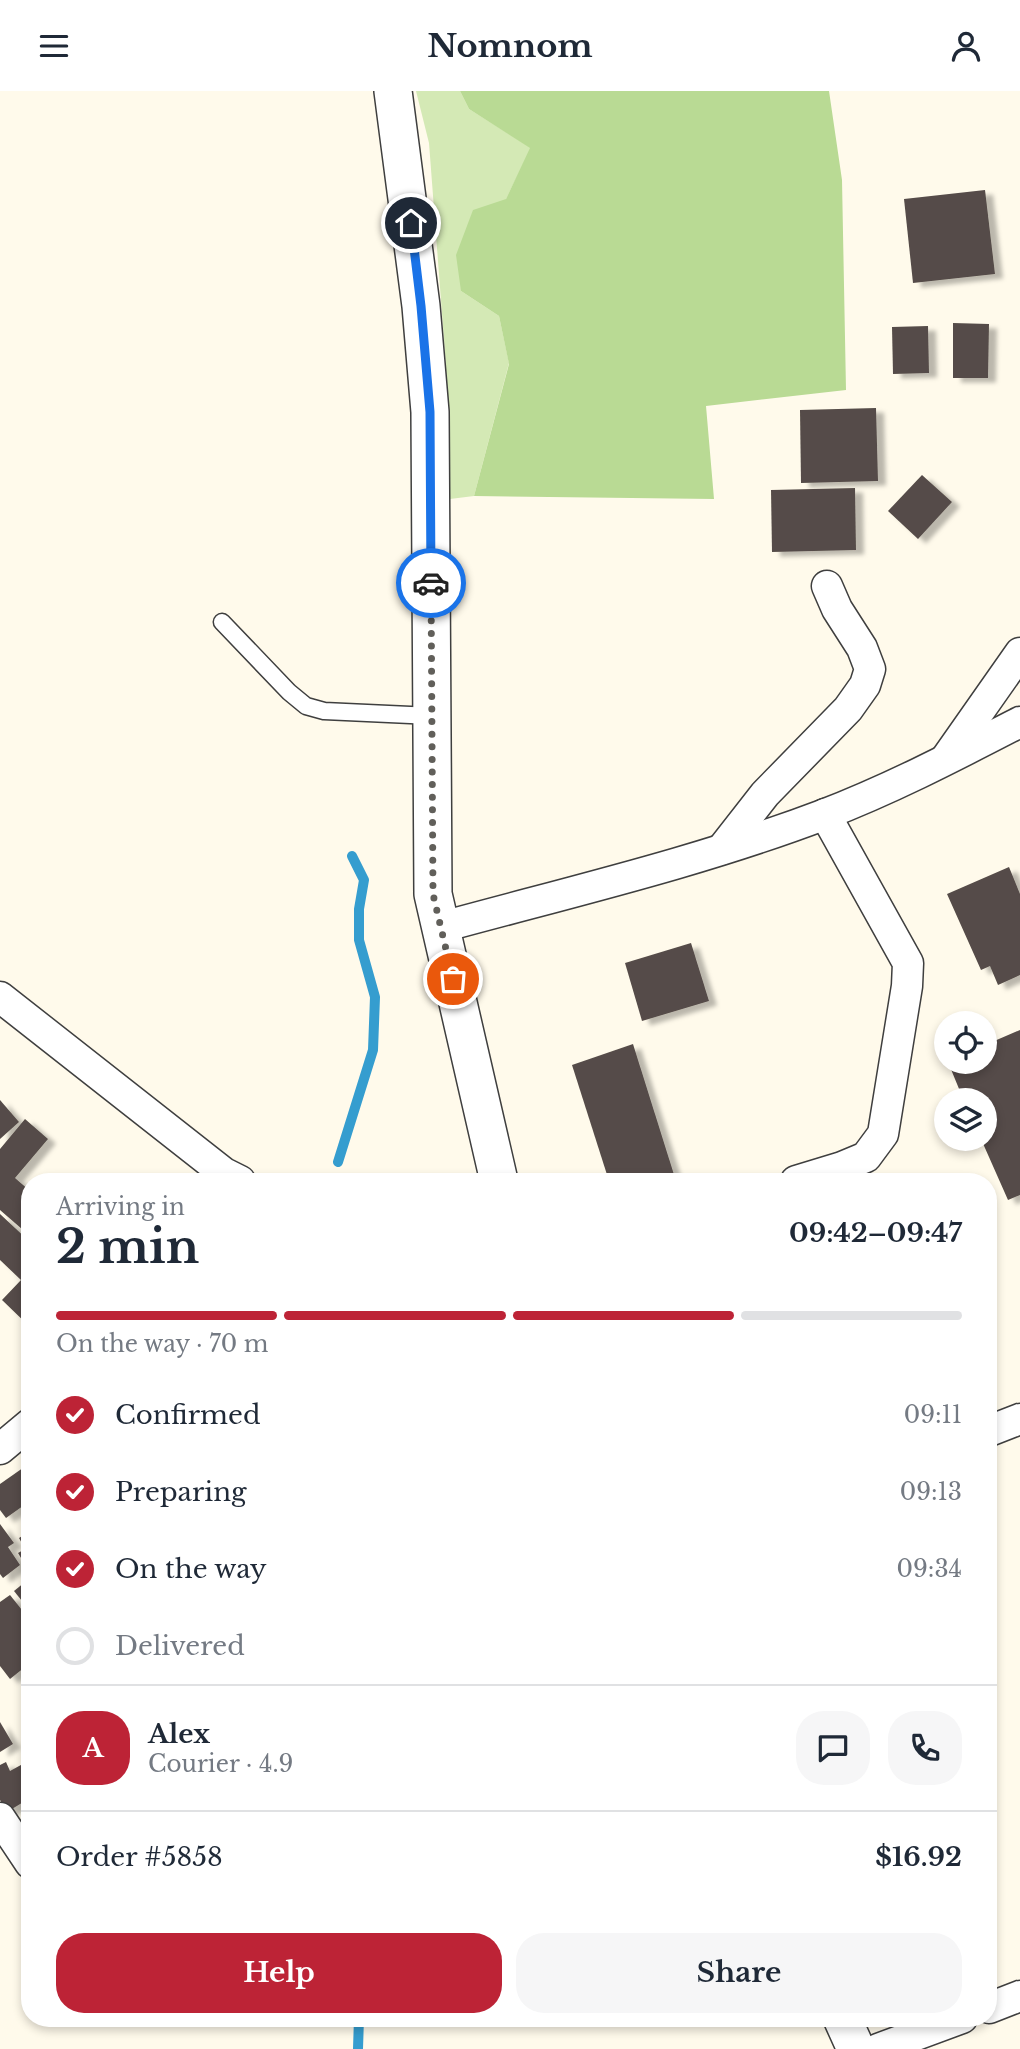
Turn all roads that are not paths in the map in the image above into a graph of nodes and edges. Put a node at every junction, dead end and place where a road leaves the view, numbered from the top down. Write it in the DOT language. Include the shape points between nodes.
graph roads {
  1 [pos="393,91"];
  2 [pos="827,586"];
  3 [pos="222,622"];
  4 [pos="1020,653"];
  5 [pos="432,716"];
  6 [pos="1020,722"];
  7 [pos="945,760"];
  8 [pos="825,814"];
  9 [pos="722,849"];
  10 [pos="442,927"];
  11 [pos="0,997"];
  12 [pos="221,1173"];
  13 [pos="497,1173"];
  14 [pos="822,1173"];
  15 [pos="1020,1419"];
  16 [pos="997,1428"];
  17 [pos="21,1432"];
  18 [pos="0,1449"];
  19 [pos="0,1818"];
  20 [pos="21,1850"];
  21 [pos="1020,1997"];
  22 [pos="997,2005"];
  23 [pos="846,2027"];
  24 [pos="938,2027"];
  25 [pos="856,2049"];
  26 [pos="878,2049"];
  1 -- 5 [label="street" via="430,412"];
  2 -- 9 [label="street" via="862,648 870,669 865,685 848,709 765,794"];
  3 -- 5 [label="lane" via="306,706 324,711"];
  4 -- 7 [label="street"];
  5 -- 10 [label="street" via="433,894"];
  6 -- 7 [label="street"];
  7 -- 8 [label="street"];
  8 -- 9 [label="street"];
  8 -- 14 [label="street" via="908,963 883,1134 866,1157"];
  9 -- 10 [label="street"];
  10 -- 13 [label="street"];
  11 -- 12 [label="street"];
  15 -- 16 [label="street"];
  17 -- 18 [label="street"];
  19 -- 20 [label="street"];
  21 -- 22 [label="street"];
  23 -- 25 [label="street"];
  24 -- 26 [label="street"];
}
